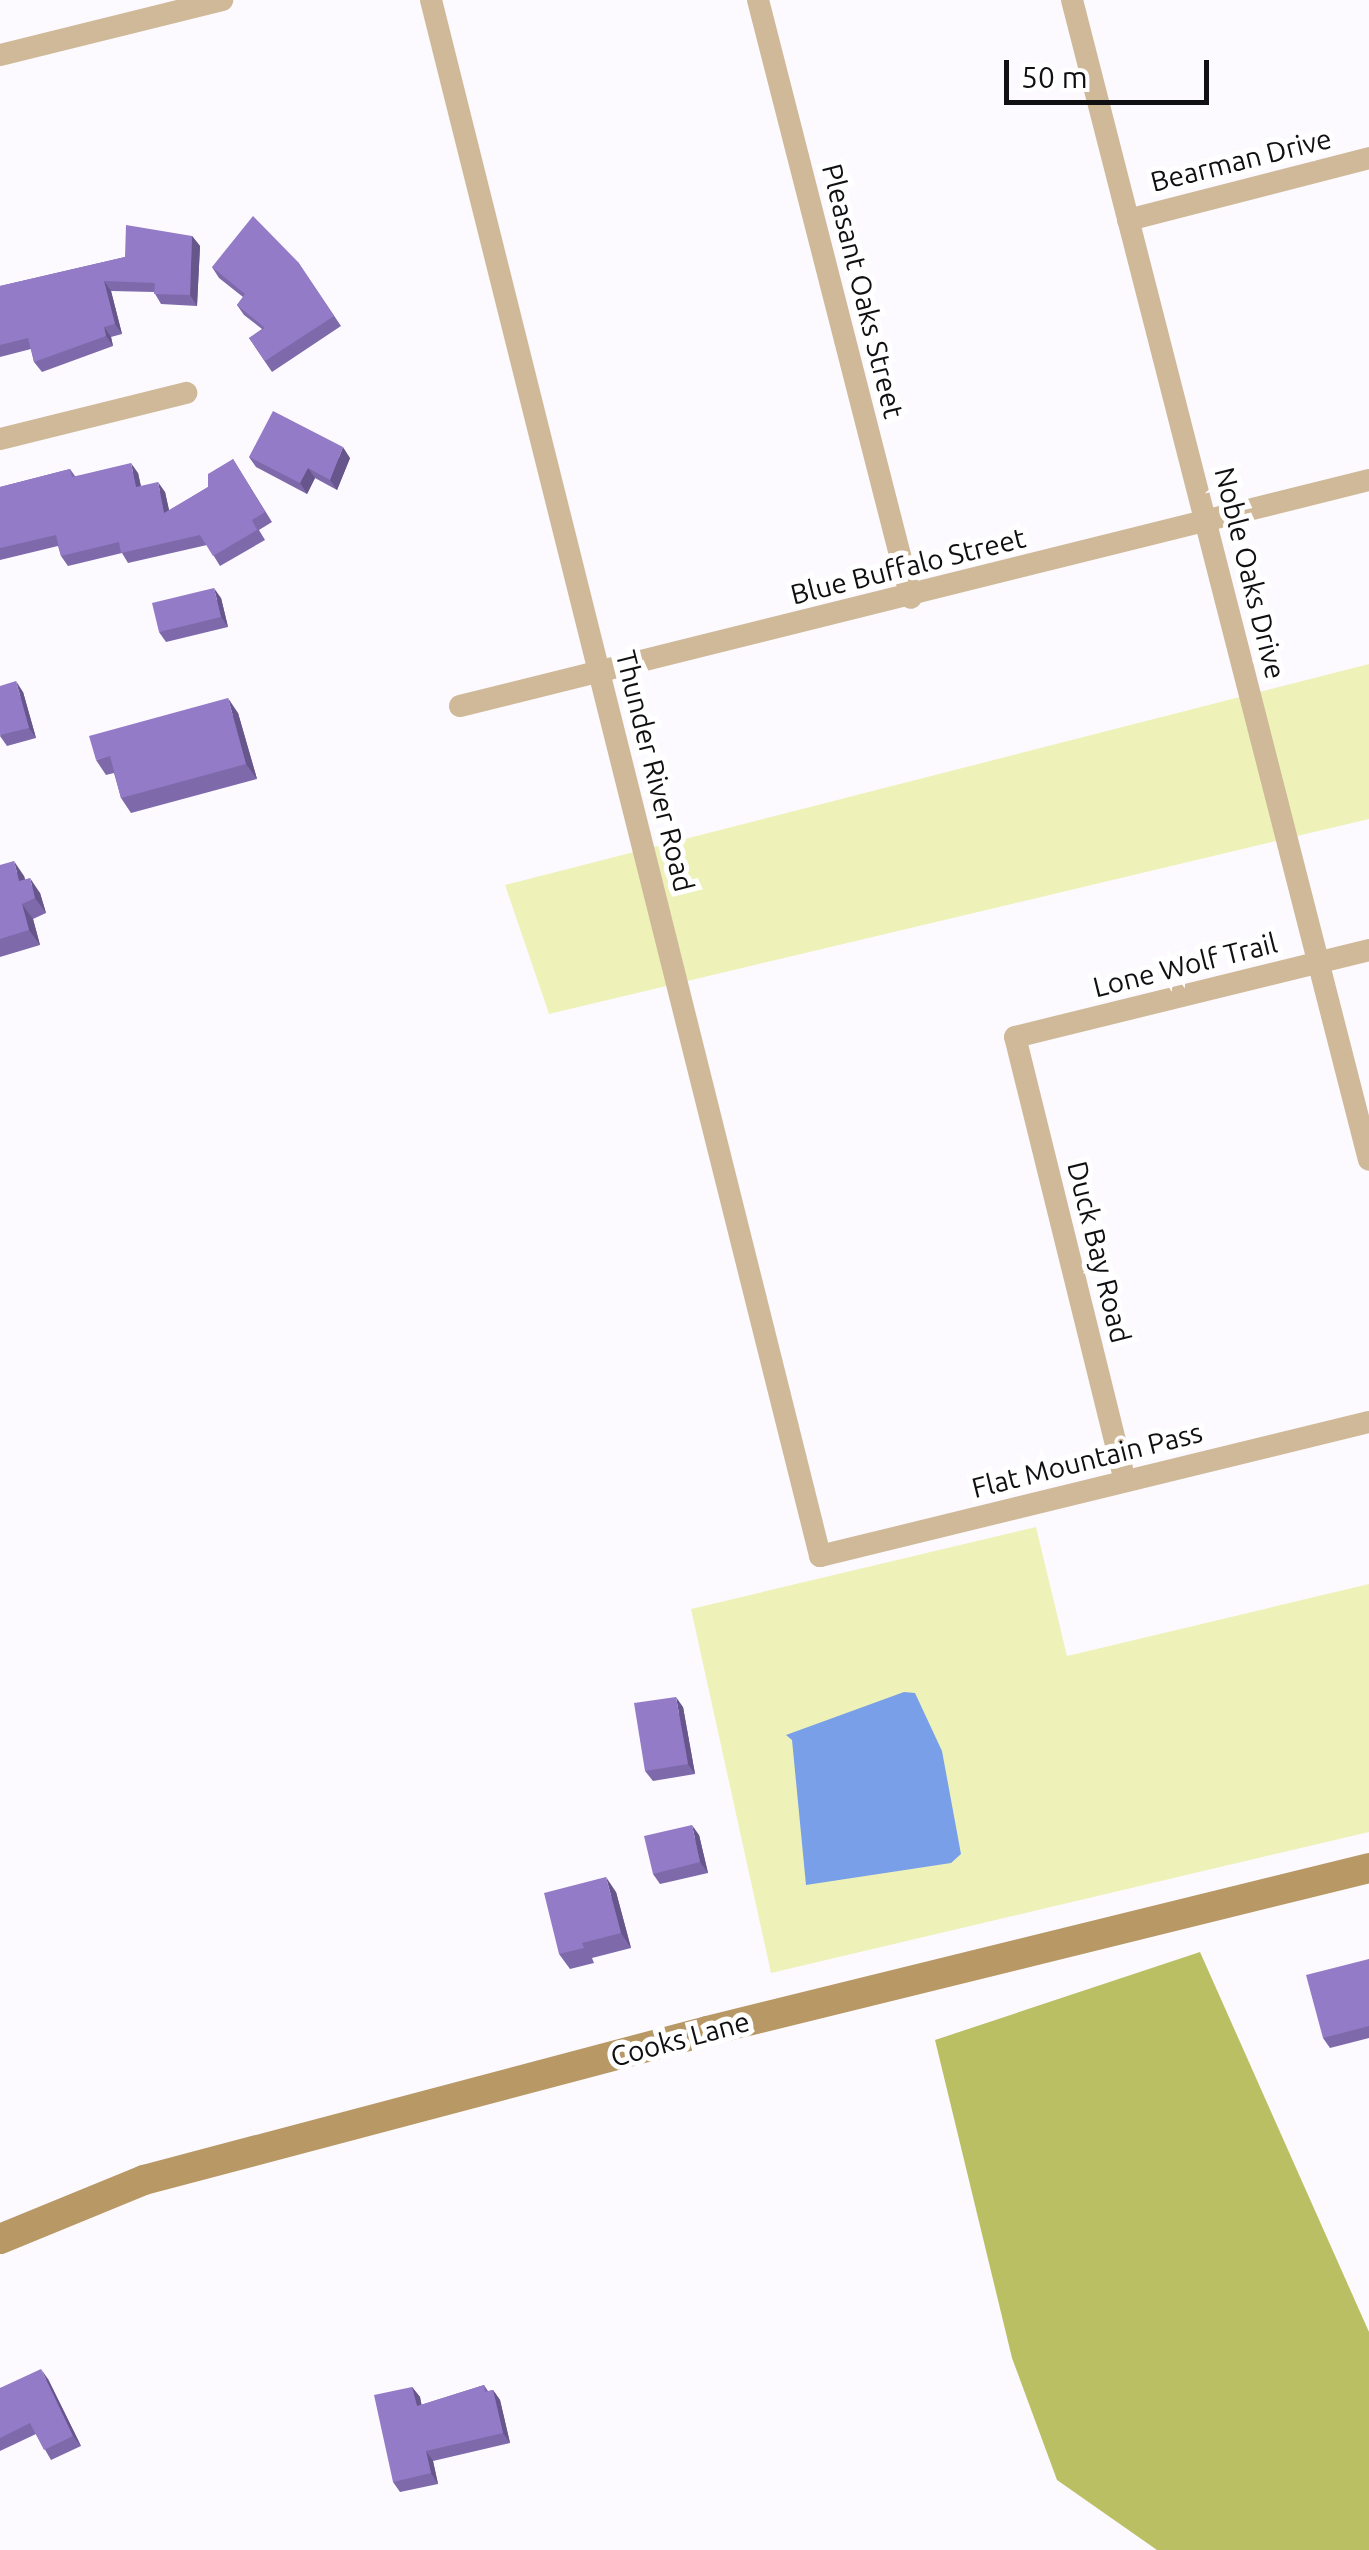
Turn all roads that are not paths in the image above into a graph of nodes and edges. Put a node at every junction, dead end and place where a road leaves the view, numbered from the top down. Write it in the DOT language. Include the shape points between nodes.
graph roads {
  1 [pos="222,0"];
  2 [pos="431,0"];
  3 [pos="758,0"];
  4 [pos="1072,0"];
  5 [pos="0,55"];
  6 [pos="1369,158"];
  7 [pos="1128,220"];
  8 [pos="186,394"];
  9 [pos="0,439"];
  10 [pos="1369,480"];
  11 [pos="1206,521"];
  12 [pos="910,598"];
  13 [pos="600,674"];
  14 [pos="460,706"];
  15 [pos="1369,950"];
  16 [pos="1318,962"];
  17 [pos="1014,1038"];
  18 [pos="1369,1160"];
  19 [pos="1369,1422"];
  20 [pos="1125,1482"];
  21 [pos="820,1556"];
  22 [pos="1369,1868"];
  23 [pos="0,2239"];
  1 -- 5 [label="street"];
  2 -- 13 [label="street, Thunder River Road"];
  3 -- 12 [label="street, Pleasant Oaks Street"];
  4 -- 7 [label="street, Noble Oaks Drive"];
  6 -- 7 [label="street, Bearman Drive"];
  7 -- 11 [label="street, Noble Oaks Drive"];
  8 -- 9 [label="street"];
  10 -- 11 [label="street, Blue Buffalo Street"];
  11 -- 12 [label="street, Blue Buffalo Street"];
  11 -- 16 [label="street, Noble Oaks Drive"];
  12 -- 13 [label="street, Blue Buffalo Street"];
  13 -- 14 [label="street, Blue Buffalo Street"];
  13 -- 21 [label="street, Thunder River Road"];
  15 -- 16 [label="street, Lone Wolf Trail"];
  16 -- 17 [label="street, Lone Wolf Trail"];
  16 -- 18 [label="street, Noble Oaks Drive"];
  17 -- 20 [label="street, Duck Bay Road"];
  19 -- 20 [label="street, Flat Mountain Pass"];
  20 -- 21 [label="street, Flat Mountain Pass"];
  22 -- 23 [label="street, Cooks Lane" via="706,2031 144,2180"];
}
